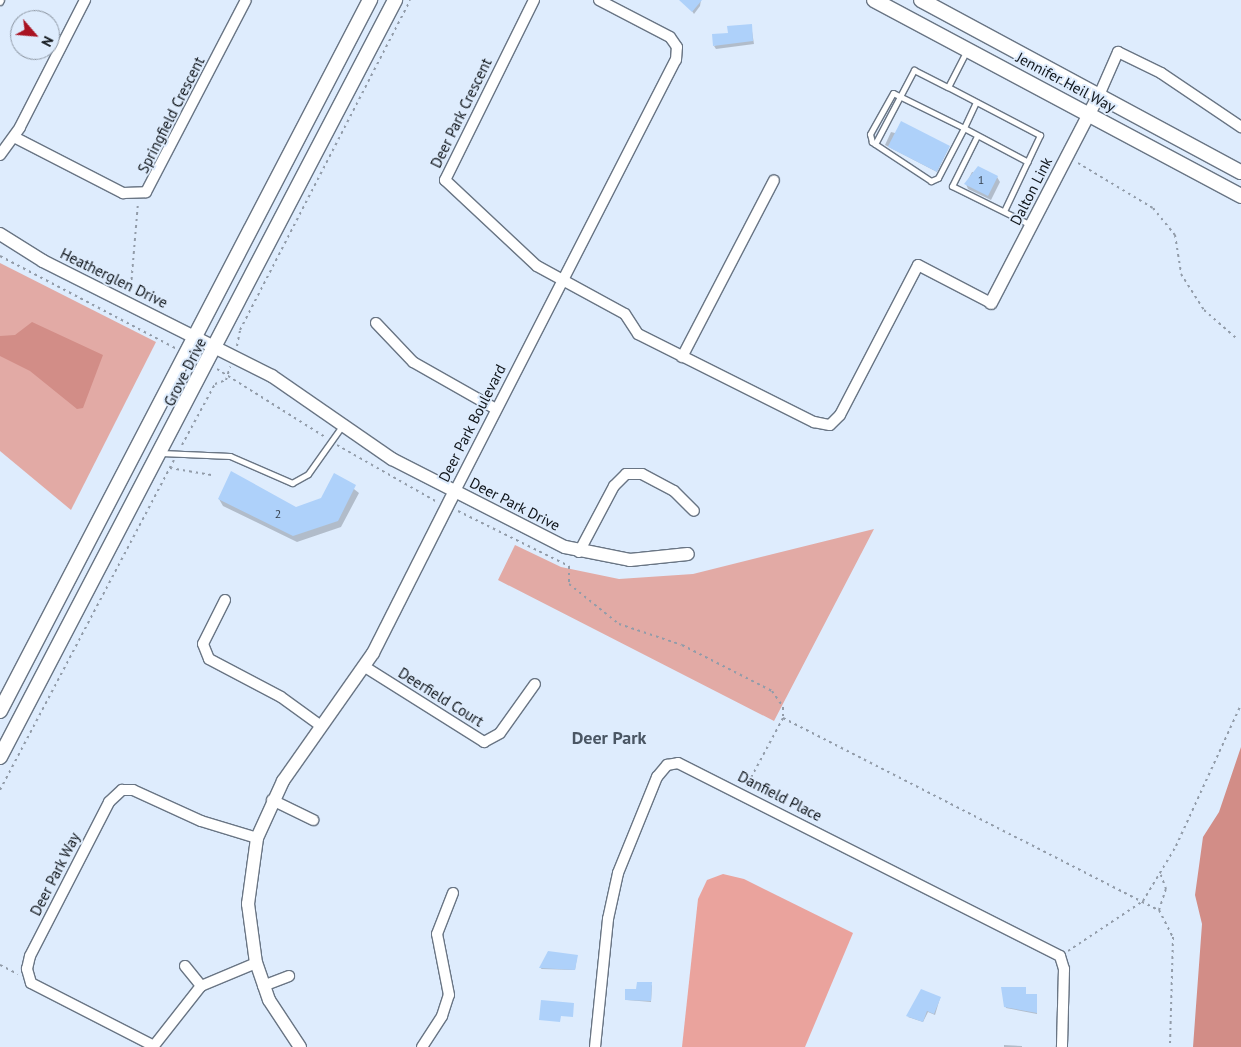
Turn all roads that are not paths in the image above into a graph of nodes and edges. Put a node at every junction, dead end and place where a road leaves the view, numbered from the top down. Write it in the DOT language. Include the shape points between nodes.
graph roads {
  1 [pos="86,0"];
  2 [pos="246,0"];
  3 [pos="370,0"];
  4 [pos="395,0"];
  5 [pos="534,0"];
  6 [pos="599,0"];
  7 [pos="874,0"];
  8 [pos="921,0"];
  9 [pos="968,49"];
  10 [pos="948,87"];
  11 [pos="1100,93"];
  12 [pos="900,97"];
  13 [pos="976,102"];
  14 [pos="1090,113"];
  15 [pos="1241,127"];
  16 [pos="964,128"];
  17 [pos="977,136"];
  18 [pos="14,137"];
  19 [pos="875,146"];
  20 [pos="0,155"];
  21 [pos="1028,162"];
  22 [pos="1241,172"];
  23 [pos="774,180"];
  24 [pos="1241,196"];
  25 [pos="1004,211"];
  26 [pos="1031,226"];
  27 [pos="0,234"];
  28 [pos="562,282"];
  29 [pos="991,303"];
  30 [pos="376,323"];
  31 [pos="198,338"];
  32 [pos="216,347"];
  33 [pos="682,357"];
  34 [pos="496,409"];
  35 [pos="342,426"];
  36 [pos="161,454"];
  37 [pos="455,491"];
  38 [pos="694,511"];
  39 [pos="579,552"];
  40 [pos="688,554"];
  41 [pos="225,600"];
  42 [pos="365,666"];
  43 [pos="535,684"];
  44 [pos="0,711"];
  45 [pos="321,726"];
  46 [pos="0,758"];
  47 [pos="272,800"];
  48 [pos="313,820"];
  49 [pos="257,838"];
  50 [pos="454,893"];
  51 [pos="256,963"];
  52 [pos="185,966"];
  53 [pos="289,976"];
  54 [pos="201,986"];
  55 [pos="263,986"];
  56 [pos="154,1046"];
  57 [pos="300,1047"];
  58 [pos="422,1047"];
  59 [pos="595,1047"];
  60 [pos="1062,1047"];
  1 -- 18 [label="street"];
  2 -- 18 [label="street, Springfield Crescent" via="152,185 140,195 123,193"];
  3 -- 31 [label="main road, Grove Drive"];
  4 -- 32 [label="main road, Grove Drive"];
  5 -- 28 [label="street, Deer Park Crescent" via="445,180 537,266"];
  6 -- 28 [label="street, Deer Park Boulevard" via="670,37 677,47 673,67"];
  7 -- 9 [label="main road, Jennifer Heil Way"];
  8 -- 11 [label="main road, Jennifer Heil Way"];
  9 -- 10 [label="lane"];
  9 -- 14 [label="main road, Jennifer Heil Way"];
  10 -- 12 [label="lane" via="914,70"];
  10 -- 13 [label="lane"];
  11 -- 14 [label="street, Dalton Link"];
  11 -- 15 [label="street" via="1118,52 1161,73"];
  11 -- 22 [label="main road, Jennifer Heil Way"];
  12 -- 16 [label="lane"];
  12 -- 19 [label="lane" via="876,134"];
  12 -- 19 [label="lane" via="893,93 870,134"];
  13 -- 16 [label="lane"];
  13 -- 21 [label="lane" via="1040,135"];
  14 -- 24 [label="main road, Jennifer Heil Way"];
  14 -- 26 [label="street, Dalton Link"];
  16 -- 17 [label="lane"];
  16 -- 19 [label="lane" via="938,178 931,181"];
  17 -- 21 [label="lane"];
  17 -- 25 [label="lane" via="952,186"];
  18 -- 20 [label="street"];
  21 -- 25 [label="lane"];
  23 -- 33 [label="street"];
  25 -- 26 [label="lane"];
  26 -- 29 [label="street, Dalton Link"];
  27 -- 31 [label="street, Heatherglen Drive" via="43,261"];
  28 -- 33 [label="street" via="625,314 638,334"];
  28 -- 34 [label="street, Deer Park Boulevard"];
  29 -- 33 [label="street" via="918,265 840,415 830,425 814,422"];
  30 -- 34 [label="street" via="413,362"];
  31 -- 32 [label="street, Heatherglen Drive"];
  31 -- 44 [label="main road, Grove Drive"];
  32 -- 35 [label="street, Deer Park Drive" via="272,376"];
  32 -- 36 [label="main road, Grove Drive"];
  34 -- 37 [label="street, Deer Park Boulevard"];
  35 -- 36 [label="lane" via="308,474 292,483 230,456"];
  35 -- 37 [label="street, Deer Park Drive" via="392,459"];
  36 -- 46 [label="main road, Grove Drive"];
  37 -- 39 [label="street, Deer Park Drive"];
  37 -- 42 [label="street, Deer Park Boulevard"];
  38 -- 39 [label="street" via="674,491 638,473 626,474 614,486"];
  39 -- 40 [label="street, Deer Park Drive" via="630,560"];
  41 -- 45 [label="street" via="203,644 210,659 281,697"];
  42 -- 43 [label="street, Deerfield Court" via="484,742 500,733"];
  42 -- 45 [label="street, Deer Park Boulevard"];
  45 -- 47 [label="street, Deer Park Boulevard"];
  47 -- 48 [label="street"];
  47 -- 49 [label="street, Deer Park Boulevard"];
  49 -- 51 [label="street, Deer Park Boulevard" via="248,904"];
  49 -- 56 [label="street, Deer Park Way" via="201,821 133,790 117,793 30,956 27,975 37,986"];
  50 -- 58 [label="street" via="437,934 449,995 442,1016"];
  51 -- 54 [label="street"];
  51 -- 55 [label="street, Deer Park Boulevard"];
  52 -- 54 [label="street"];
  53 -- 55 [label="street"];
  54 -- 56 [label="street"];
  55 -- 57 [label="street, Deer Park Boulevard"];
  59 -- 60 [label="street, Danfield Place" via="610,904 628,843 657,777 667,765 678,763 1060,956 1064,969"];
}
